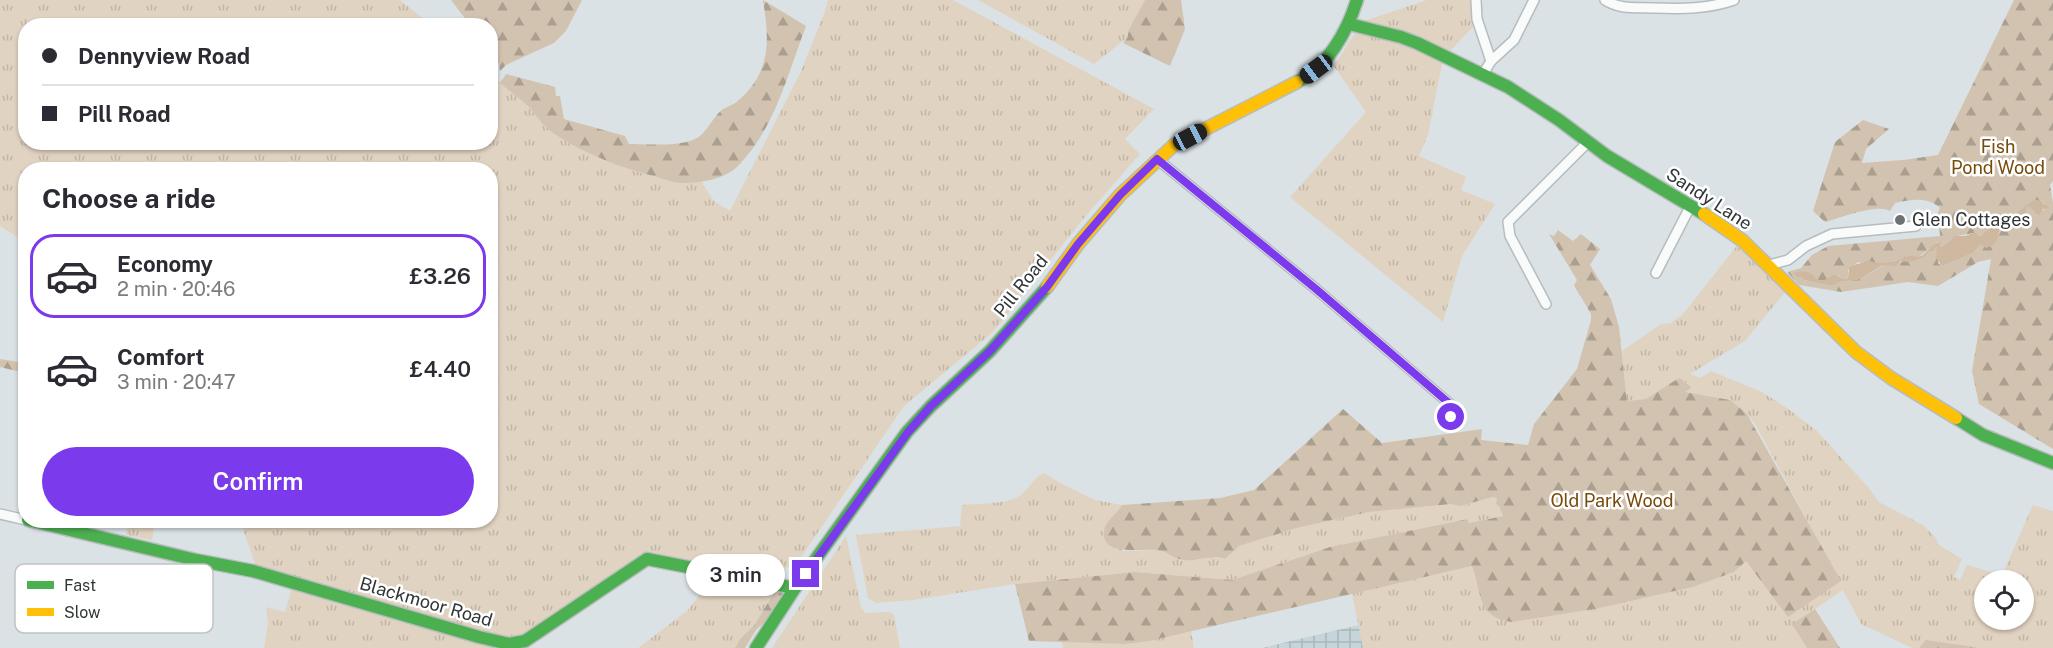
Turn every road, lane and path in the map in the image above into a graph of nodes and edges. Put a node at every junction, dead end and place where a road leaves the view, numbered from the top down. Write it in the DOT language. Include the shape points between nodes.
graph roads {
  1 [pos="1357,0"];
  2 [pos="1476,0"];
  3 [pos="1534,0"];
  4 [pos="1605,0"];
  5 [pos="1734,0"];
  6 [pos="1349,24"];
  7 [pos="1491,61"];
  8 [pos="1483,74"];
  9 [pos="1587,143"];
  10 [pos="1157,159"];
  11 [pos="1691,206"];
  12 [pos="1916,226"];
  13 [pos="1769,265"];
  14 [pos="1656,273"];
  15 [pos="1546,304"];
  16 [pos="1457,410"];
  17 [pos="2053,463"];
  18 [pos="0,514"];
  19 [pos="18,518"];
  20 [pos="61,528"];
  21 [pos="795,588"];
  22 [pos="756,648"];
  1 -- 6 [label="street, Pill Road"];
  2 -- 7 [label="street" via="1477,19"];
  3 -- 7 [label="street" via="1514,40"];
  4 -- 5 [label="street" via="1630,8 1673,9"];
  6 -- 8 [label="street, Sandy Lane" via="1401,36"];
  6 -- 10 [label="street, Pill Road" via="1328,57 1304,78 1174,146"];
  7 -- 8 [label="street"];
  8 -- 9 [label="street, Sandy Lane" via="1558,120"];
  9 -- 11 [label="street, Sandy Lane"];
  9 -- 15 [label="street" via="1508,222 1510,236"];
  10 -- 16 [label="street"];
  10 -- 21 [label="street, Pill Road" via="1120,195 990,351 908,432"];
  11 -- 13 [label="street, Sandy Lane" via="1743,241"];
  11 -- 14 [label="street"];
  12 -- 13 [label="street" via="1832,234 1788,260"];
  13 -- 17 [label="street, Sandy Lane" via="1856,352 1891,378 1983,435"];
  18 -- 19 [label="street, Blackmoor Road"];
  20 -- 21 [label="street, Blackmoor Road" via="254,571 509,644 525,641 647,559"];
  21 -- 22 [label="street, Pill Road"];
}
